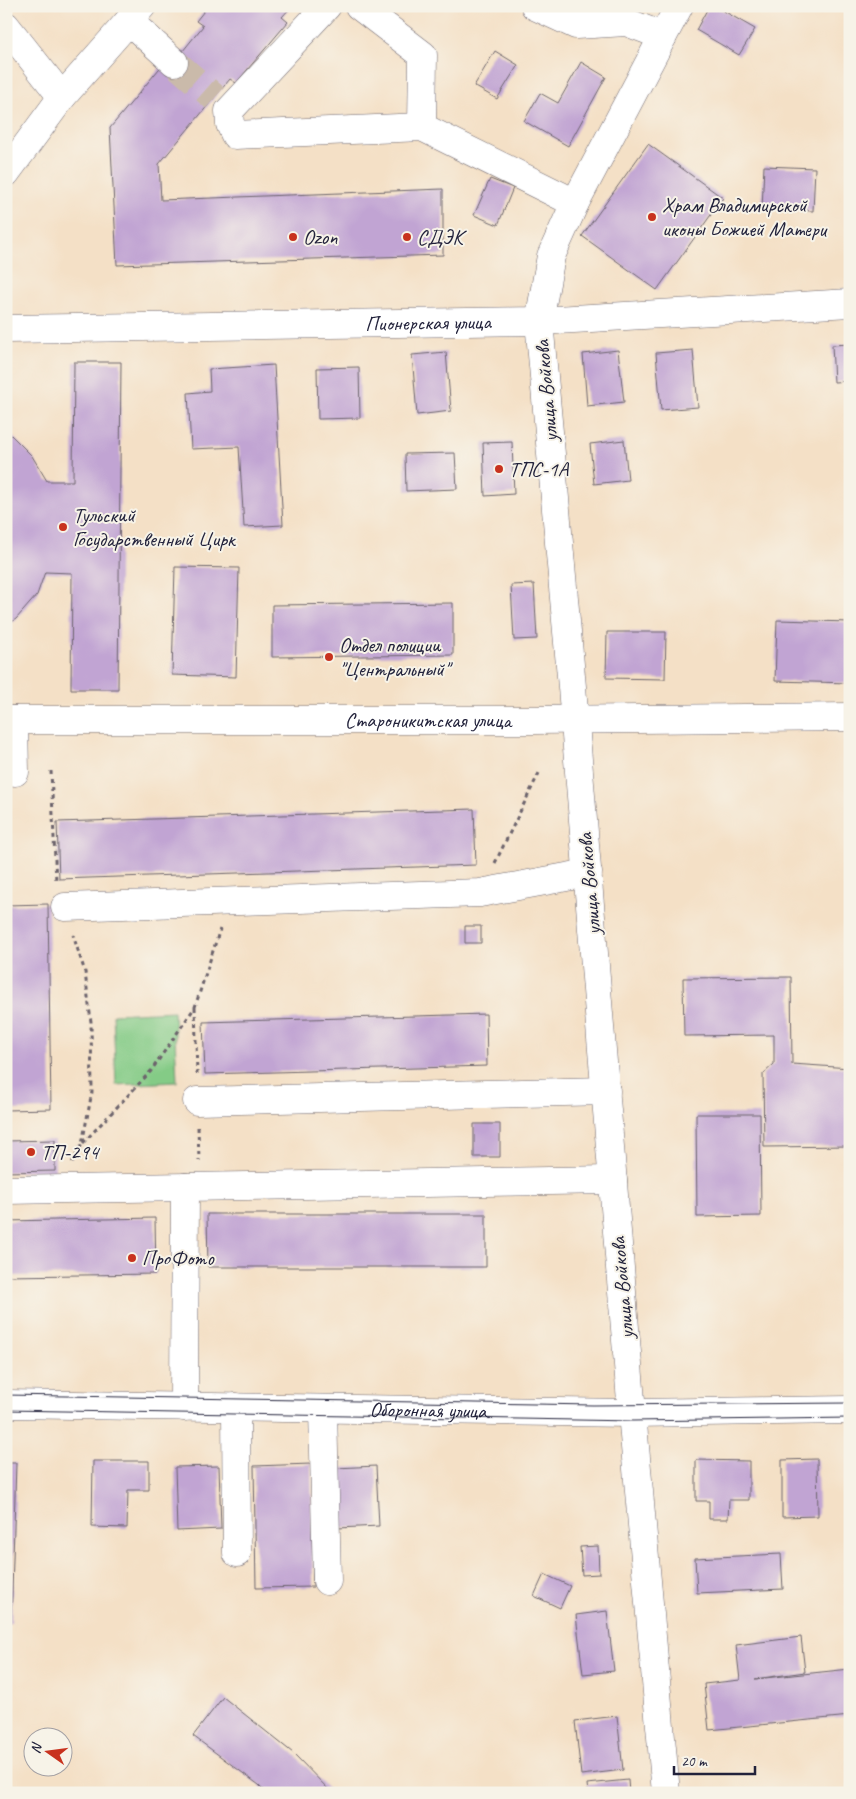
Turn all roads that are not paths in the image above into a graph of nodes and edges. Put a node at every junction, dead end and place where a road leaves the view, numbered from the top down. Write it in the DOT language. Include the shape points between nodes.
graph roads {
  1 [pos="327,6"];
  2 [pos="359,6"];
  3 [pos="535,6"];
  4 [pos="679,6"];
  5 [pos="135,14"];
  6 [pos="6,26"];
  7 [pos="663,36"];
  8 [pos="174,62"];
  9 [pos="62,96"];
  10 [pos="422,127"];
  11 [pos="6,172"];
  12 [pos="574,203"];
  13 [pos="850,303"];
  14 [pos="539,320"];
  15 [pos="6,329"];
  16 [pos="850,717"];
  17 [pos="575,719"];
  18 [pos="10,720"];
  19 [pos="15,772"];
  20 [pos="588,873"];
  21 [pos="65,907"];
  22 [pos="606,1091"];
  23 [pos="197,1101"];
  24 [pos="613,1180"];
  25 [pos="185,1187"];
  26 [pos="6,1190"];
  27 [pos="6,1404"];
  28 [pos="184,1407"];
  29 [pos="236,1407"];
  30 [pos="323,1408"];
  31 [pos="850,1410"];
  32 [pos="632,1413"];
  33 [pos="237,1553"];
  34 [pos="326,1581"];
  35 [pos="666,1793"];
  1 -- 10 [label="street" via="222,104 235,135"];
  2 -- 10 [label="street" via="422,55"];
  3 -- 7 [label="street" via="576,25 626,22"];
  4 -- 7 [label="street, улица Войкова"];
  5 -- 8 [label="street"];
  5 -- 9 [label="street"];
  6 -- 9 [label="street"];
  7 -- 12 [label="street, улица Войкова"];
  9 -- 11 [label="street"];
  10 -- 12 [label="street"];
  12 -- 14 [label="street, улица Войкова" via="551,256"];
  13 -- 14 [label="street, Пионерская улица"];
  14 -- 15 [label="street, Пионерская улица"];
  14 -- 17 [label="street, улица Войкова"];
  16 -- 17 [label="street, Староникитская улица"];
  17 -- 18 [label="street, Староникитская улица"];
  17 -- 20 [label="street, улица Войкова"];
  18 -- 19 [label="street"];
  20 -- 21 [label="street" via="480,893"];
  20 -- 22 [label="street, улица Войкова"];
  22 -- 23 [label="street"];
  22 -- 24 [label="street, улица Войкова"];
  24 -- 25 [label="street"];
  24 -- 32 [label="street, улица Войкова"];
  25 -- 26 [label="street"];
  25 -- 28 [label="street"];
  27 -- 28 [label="street, Оборонная улица"];
  28 -- 29 [label="street, Оборонная улица"];
  29 -- 30 [label="street, Оборонная улица"];
  29 -- 33 [label="street"];
  30 -- 32 [label="street, Оборонная улица"];
  30 -- 34 [label="street"];
  31 -- 32 [label="street, Оборонная улица"];
  32 -- 35 [label="street, улица Войкова"];
}
